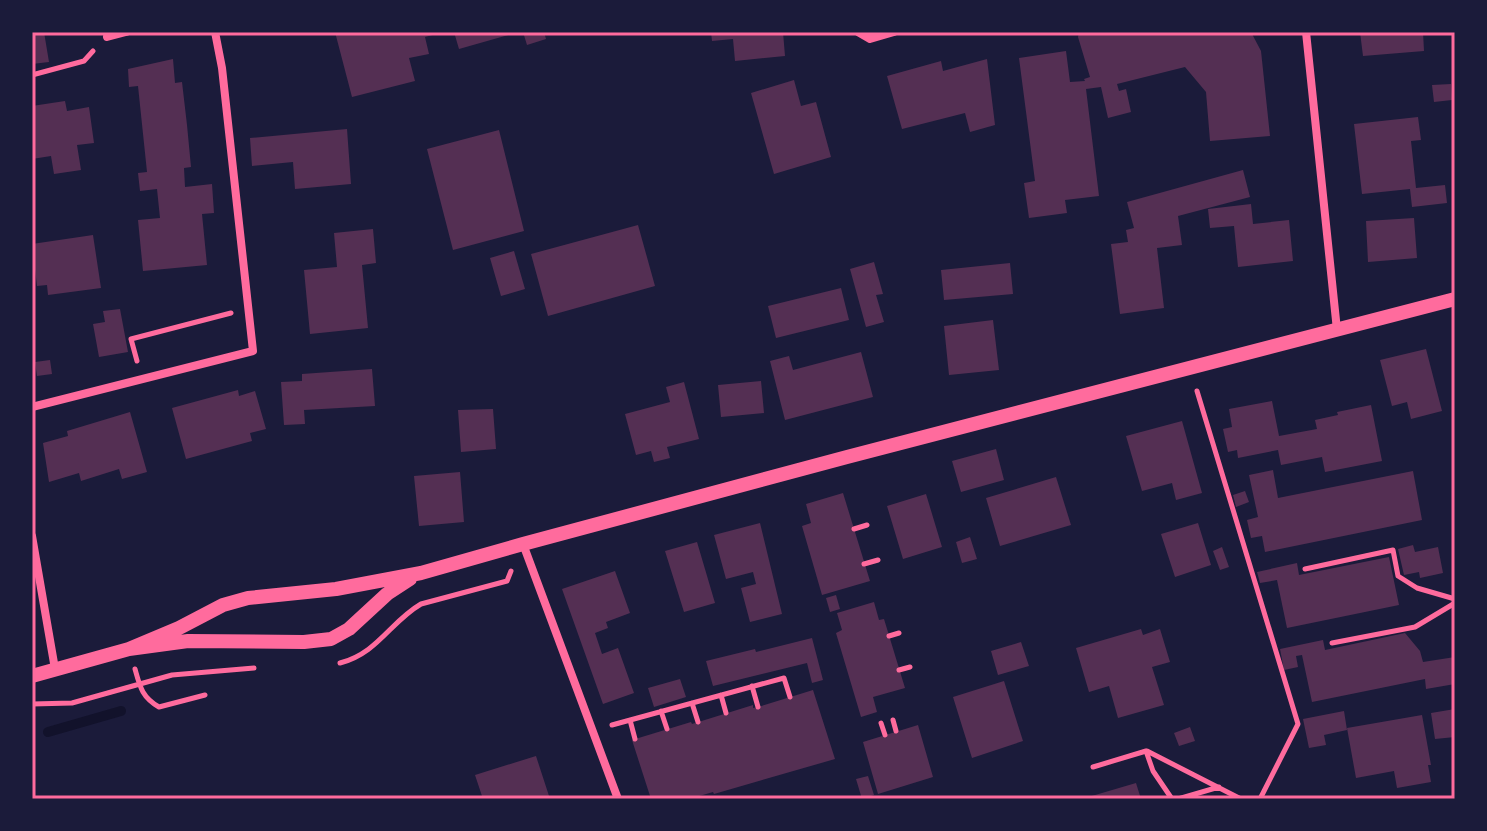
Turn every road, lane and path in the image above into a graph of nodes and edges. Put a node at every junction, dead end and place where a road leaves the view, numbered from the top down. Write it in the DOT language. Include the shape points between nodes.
graph roads {
  1 [pos="126,32"];
  2 [pos="215,32"];
  3 [pos="858,32"];
  4 [pos="894,32"];
  5 [pos="1306,32"];
  6 [pos="107,37"];
  7 [pos="32,75"];
  8 [pos="1455,299"];
  9 [pos="248,309"];
  10 [pos="1337,331"];
  11 [pos="1190,367"];
  12 [pos="142,379"];
  13 [pos="32,407"];
  14 [pos="867,525"];
  15 [pos="854,529"];
  16 [pos="32,536"];
  17 [pos="523,544"];
  18 [pos="878,560"];
  19 [pos="864,564"];
  20 [pos="1305,569"];
  21 [pos="421,573"];
  22 [pos="1455,601"];
  23 [pos="899,633"];
  24 [pos="889,636"];
  25 [pos="1332,643"];
  26 [pos="129,649"];
  27 [pos="910,667"];
  28 [pos="55,669"];
  29 [pos="899,670"];
  30 [pos="32,676"];
  31 [pos="140,684"];
  32 [pos="752,686"];
  33 [pos="205,695"];
  34 [pos="721,695"];
  35 [pos="790,697"];
  36 [pos="692,703"];
  37 [pos="32,704"];
  38 [pos="758,707"];
  39 [pos="661,711"];
  40 [pos="726,713"];
  41 [pos="630,720"];
  42 [pos="893,720"];
  43 [pos="698,722"];
  44 [pos="881,723"];
  45 [pos="667,729"];
  46 [pos="592,730"];
  47 [pos="896,731"];
  48 [pos="885,735"];
  49 [pos="635,739"];
  50 [pos="1146,751"];
  51 [pos="1093,767"];
  52 [pos="1220,787"];
  53 [pos="618,799"];
  54 [pos="1175,799"];
  55 [pos="1241,799"];
  56 [pos="1260,799"];
  1 -- 6 [label="street"];
  2 -- 9 [label="street"];
  3 -- 4 [label="street" via="870,39"];
  5 -- 10 [label="street"];
  6 -- 7 [label="path" via="84,61"];
  8 -- 10 [label="street"];
  9 -- 12 [label="street" via="253,351"];
  9 -- 12 [label="path" via="131,339"];
  10 -- 11 [label="street"];
  11 -- 17 [label="street"];
  11 -- 56 [label="path" via="1298,724"];
  12 -- 13 [label="street"];
  14 -- 15 [label="path"];
  16 -- 28 [label="street"];
  17 -- 21 [label="street"];
  17 -- 46 [label="street"];
  18 -- 19 [label="path"];
  20 -- 22 [label="path" via="1393,550 1398,576"];
  21 -- 26 [label="street" via="248,598"];
  21 -- 26 [label="street" via="331,639 197,641"];
  22 -- 25 [label="path" via="1415,627"];
  23 -- 24 [label="path"];
  26 -- 28 [label="street"];
  26 -- 31 [label="path"];
  27 -- 29 [label="path"];
  28 -- 30 [label="street"];
  31 -- 33 [label="path" via="148,700 159,707"];
  31 -- 37 [label="path" via="72,703"];
  32 -- 34 [label="path"];
  32 -- 35 [label="path" via="784,678"];
  32 -- 38 [label="path"];
  34 -- 36 [label="path"];
  34 -- 40 [label="path"];
  36 -- 39 [label="path"];
  36 -- 43 [label="path"];
  39 -- 41 [label="path"];
  39 -- 45 [label="path"];
  41 -- 46 [label="path"];
  41 -- 49 [label="path"];
  42 -- 47 [label="path"];
  44 -- 48 [label="path"];
  46 -- 53 [label="street"];
  50 -- 51 [label="path"];
  50 -- 52 [label="path"];
  50 -- 54 [label="path" via="1153,771"];
  52 -- 54 [label="path"];
  52 -- 55 [label="path"];
}
